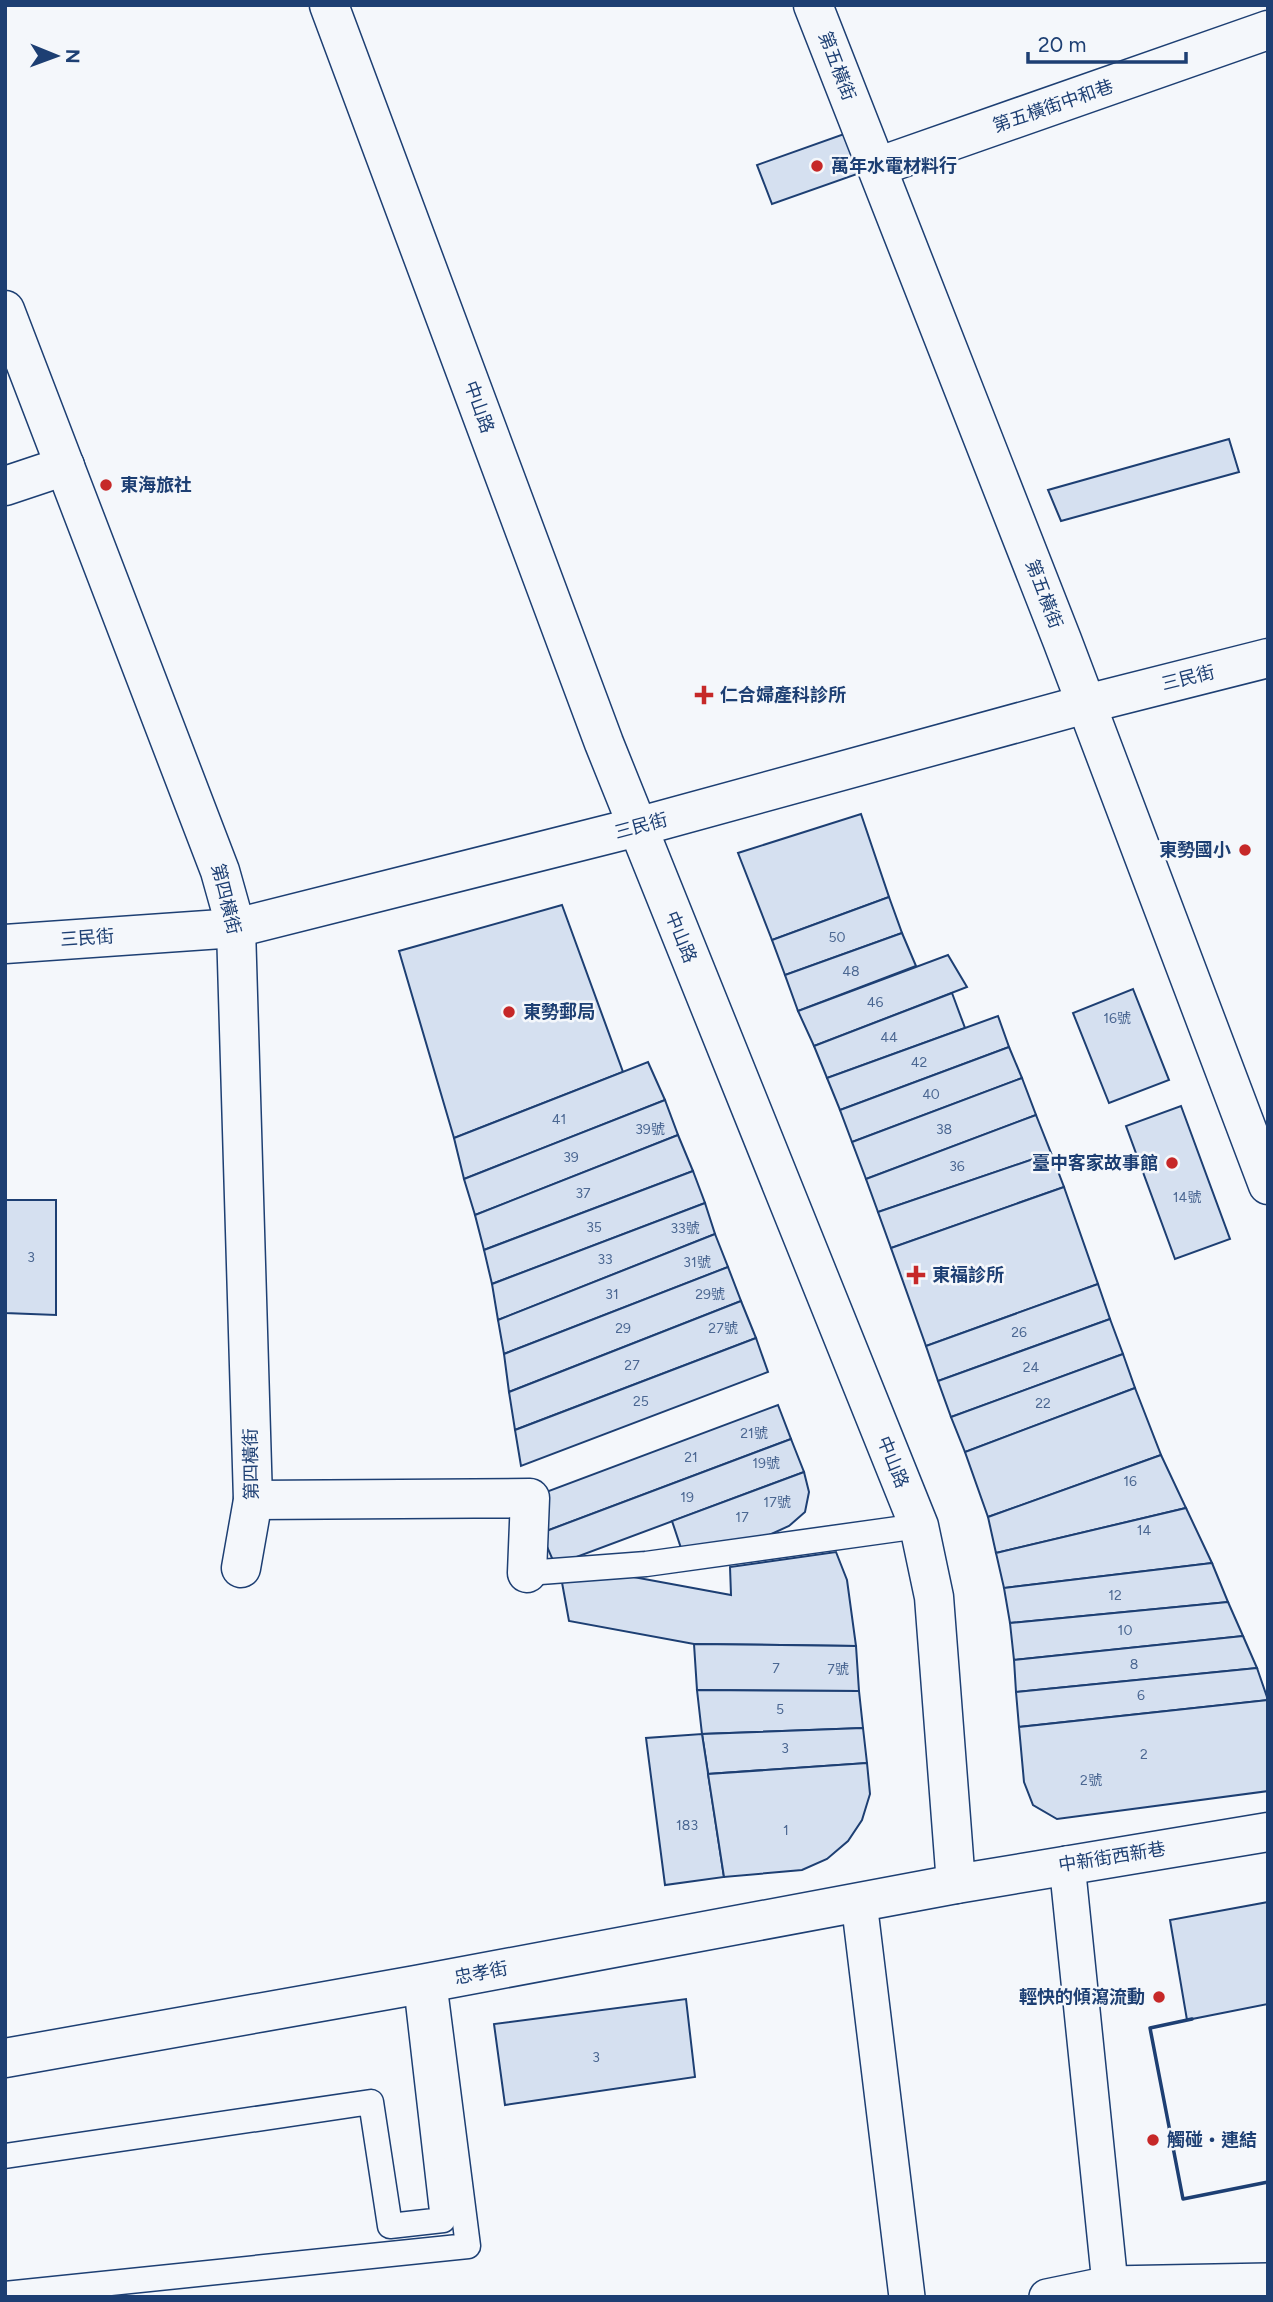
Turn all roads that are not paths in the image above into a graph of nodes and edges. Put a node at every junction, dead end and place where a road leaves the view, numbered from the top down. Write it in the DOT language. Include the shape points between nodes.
graph roads {
  1 [pos="329,5"];
  2 [pos="813,5"];
  3 [pos="1268,30"];
  4 [pos="877,167"];
  5 [pos="5,310"];
  6 [pos="65,466"];
  7 [pos="5,486"];
  8 [pos="1268,658"];
  9 [pos="1086,704"];
  10 [pos="637,827"];
  11 [pos="236,928"];
  12 [pos="5,944"];
  13 [pos="1268,1185"];
  14 [pos="253,1500"];
  15 [pos="919,1526"];
  16 [pos="241,1568"];
  17 [pos="527,1573"];
  18 [pos="1268,1832"];
  19 [pos="1067,1864"];
  20 [pos="956,1884"];
  21 [pos="859,1902"];
  22 [pos="425,1983"];
  23 [pos="5,2059"];
  24 [pos="5,2156"];
  25 [pos="1268,2281"];
  26 [pos="1110,2284"];
  27 [pos="5,2294"];
  28 [pos="907,2297"];
  29 [pos="1047,2297"];
  1 -- 10 [label="street, 中山路"];
  2 -- 4 [label="street, 第五橫街"];
  3 -- 4 [label="street, 第五橫街中和巷"];
  4 -- 9 [label="street, 第五橫街"];
  5 -- 6 [label="street, 第四橫街"];
  6 -- 7 [label="street"];
  6 -- 11 [label="street, 第四橫街" via="220,871"];
  8 -- 9 [label="street, 三民街"];
  9 -- 10 [label="street, 三民街"];
  9 -- 13 [label="street, 第五橫街"];
  10 -- 11 [label="street, 三民街"];
  10 -- 15 [label="street, 中山路"];
  11 -- 12 [label="street, 三民街"];
  11 -- 14 [label="street, 第四橫街"];
  14 -- 16 [label="street, 第四橫街"];
  14 -- 17 [label="street" via="530,1498"];
  15 -- 17 [label="lane" via="646,1564"];
  15 -- 20 [label="street, 中山路" via="934,1597"];
  18 -- 19 [label="street, 中新街西新巷"];
  19 -- 20 [label="street, 中新街西新巷"];
  19 -- 26 [label="street"];
  20 -- 21 [label="street, 忠孝街"];
  21 -- 22 [label="street, 忠孝街"];
  21 -- 28 [label="street"];
  22 -- 23 [label="street, 忠孝街"];
  22 -- 24 [label="lane" via="443,2220 390,2226 371,2102"];
  22 -- 27 [label="lane" via="468,2246"];
  25 -- 26 [label="street"];
  26 -- 29 [label="street"];
}
